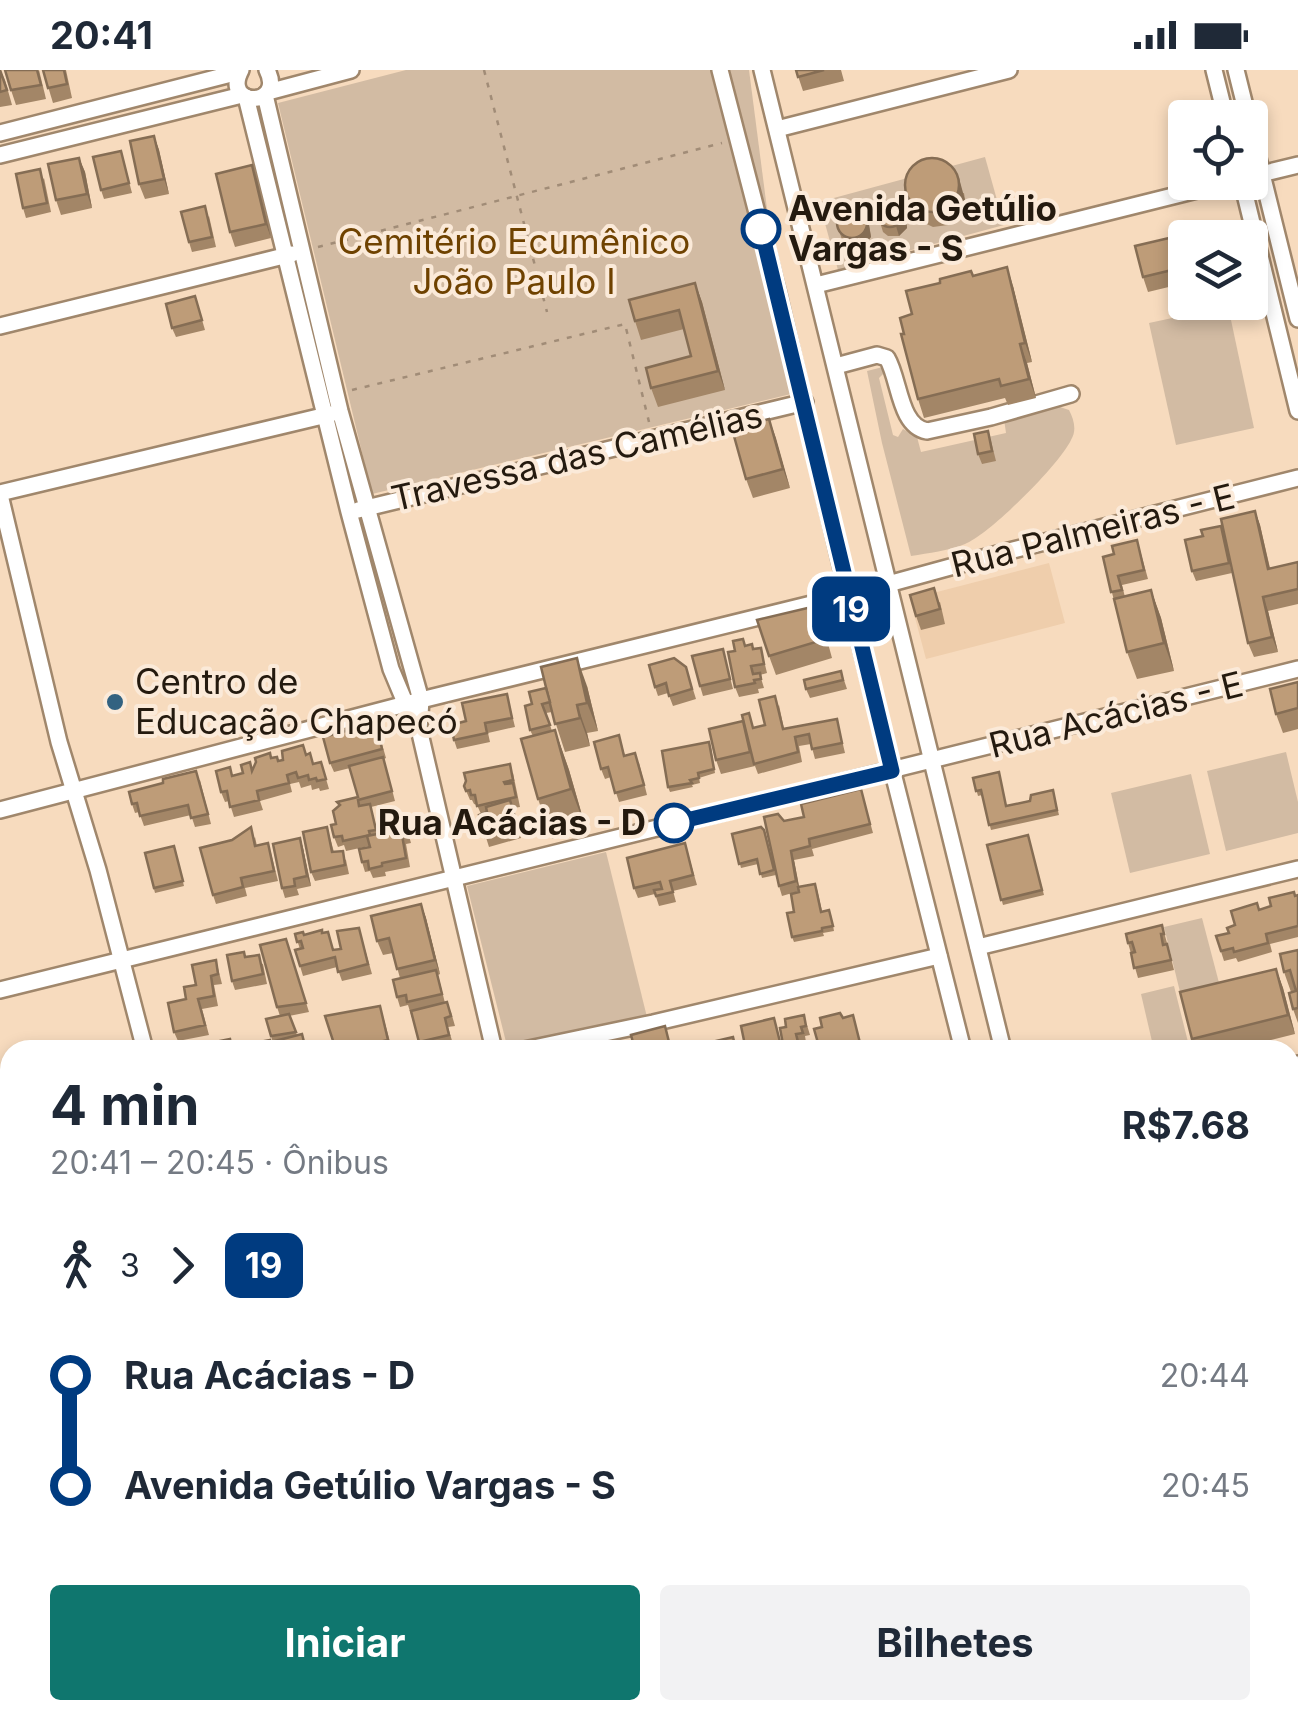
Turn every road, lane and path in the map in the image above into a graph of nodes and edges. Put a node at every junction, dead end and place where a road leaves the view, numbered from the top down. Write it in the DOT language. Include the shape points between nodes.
graph roads {
  1 [pos="267,70"];
  2 [pos="351,70"];
  3 [pos="484,70"];
  4 [pos="720,70"];
  5 [pos="762,70"];
  6 [pos="1009,70"];
  7 [pos="1214,70"];
  8 [pos="1236,70"];
  9 [pos="240,71"];
  10 [pos="267,93"];
  11 [pos="244,96"];
  12 [pos="1222,100"];
  13 [pos="1244,100"];
  14 [pos="92,110"];
  15 [pos="777,129"];
  16 [pos="98,130"];
  17 [pos="0,132"];
  18 [pos="738,139"];
  19 [pos="0,154"];
  20 [pos="1298,165"];
  21 [pos="1268,173"];
  22 [pos="517,196"];
  23 [pos="1168,197"];
  24 [pos="1246,200"];
  25 [pos="1263,200"];
  26 [pos="294,253"];
  27 [pos="816,285"];
  28 [pos="547,312"];
  29 [pos="1298,319"];
  30 [pos="0,326"];
  31 [pos="836,366"];
  32 [pos="336,394"];
  33 [pos="1071,394"];
  34 [pos="805,402"];
  35 [pos="1298,411"];
  36 [pos="333,413"];
  37 [pos="654,438"];
  38 [pos="1298,478"];
  39 [pos="0,494"];
  40 [pos="368,507"];
  41 [pos="349,512"];
  42 [pos="888,584"];
  43 [pos="848,595"];
  44 [pos="1298,669"];
  45 [pos="421,700"];
  46 [pos="404,704"];
  47 [pos="420,729"];
  48 [pos="933,761"];
  49 [pos="892,771"];
  50 [pos="73,790"];
  51 [pos="0,810"];
  52 [pos="1298,869"];
  53 [pos="454,878"];
  54 [pos="978,947"];
  55 [pos="939,956"];
  56 [pos="122,960"];
  57 [pos="0,990"];
  58 [pos="143,1040"];
  59 [pos="492,1040"];
  60 [pos="572,1040"];
  61 [pos="960,1040"];
  62 [pos="1001,1040"];
  1 -- 10 [label="street"];
  2 -- 10 [label="street"];
  3 -- 22 [label="path"];
  4 -- 18 [label="street"];
  5 -- 15 [label="street"];
  6 -- 15 [label="street"];
  7 -- 12 [label="street"];
  8 -- 13 [label="street"];
  9 -- 11 [label="street" via="236,82"];
  9 -- 14 [label="street"];
  10 -- 11 [label="street"];
  10 -- 26 [label="street"];
  11 -- 16 [label="street"];
  11 -- 26 [label="street"];
  14 -- 16 [label="street"];
  14 -- 17 [label="street"];
  15 -- 27 [label="street"];
  16 -- 19 [label="street"];
  18 -- 22 [label="path"];
  18 -- 34 [label="street"];
  20 -- 21 [label="street"];
  22 -- 26 [label="path"];
  22 -- 28 [label="path"];
  23 -- 27 [label="street"];
  24 -- 35 [label="street"];
  25 -- 29 [label="street"];
  26 -- 30 [label="street"];
  26 -- 32 [label="street"];
  26 -- 36 [label="street"];
  27 -- 31 [label="street"];
  31 -- 33 [label="street" via="887,358 906,416 918,429"];
  31 -- 42 [label="street"];
  32 -- 36 [label="street"];
  32 -- 37 [label="path" via="625,324"];
  34 -- 37 [label="street, Travessa das Camélias"];
  34 -- 43 [label="street"];
  36 -- 39 [label="street"];
  36 -- 40 [label="street"];
  36 -- 41 [label="street"];
  37 -- 40 [label="street, Travessa das Camélias"];
  38 -- 42 [label="street, Rua Palmeiras - E"];
  39 -- 50 [label="street"];
  40 -- 41 [label="street, Travessa das Camélias"];
  40 -- 45 [label="street"];
  41 -- 46 [label="street"];
  42 -- 43 [label="street, Rua Palmeiras - E"];
  42 -- 48 [label="street"];
  43 -- 45 [label="street, Rua Palmeiras - E"];
  43 -- 49 [label="street"];
  44 -- 48 [label="street, Rua Acácias - E"];
  45 -- 46 [label="street, Rua Palmeiras - E"];
  45 -- 47 [label="street"];
  46 -- 47 [label="street"];
  46 -- 50 [label="street, Rua Palmeiras - E"];
  47 -- 53 [label="street"];
  48 -- 49 [label="street"];
  48 -- 54 [label="street"];
  49 -- 53 [label="street"];
  49 -- 55 [label="street"];
  50 -- 51 [label="street, Rua Palmeiras - E"];
  50 -- 56 [label="street"];
  52 -- 54 [label="street"];
  53 -- 56 [label="street"];
  53 -- 59 [label="street"];
  54 -- 62 [label="street"];
  55 -- 60 [label="street"];
  55 -- 61 [label="street"];
  56 -- 57 [label="street"];
  56 -- 58 [label="street"];
}
